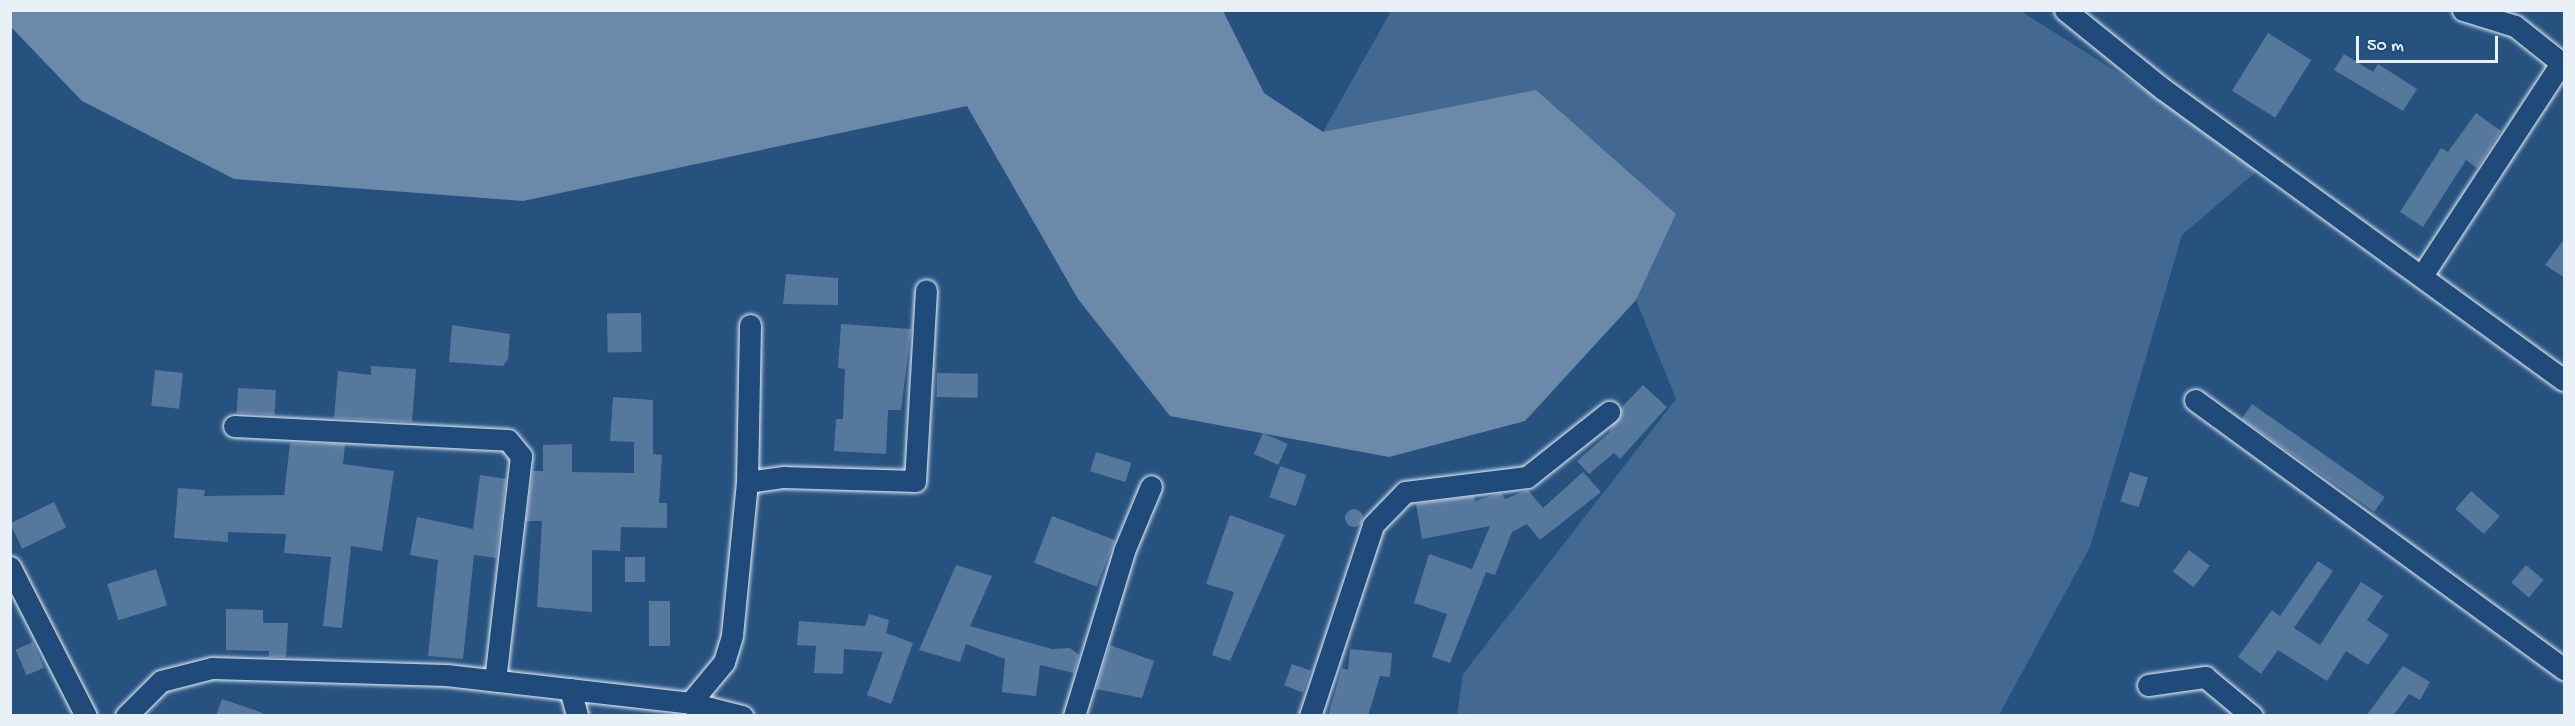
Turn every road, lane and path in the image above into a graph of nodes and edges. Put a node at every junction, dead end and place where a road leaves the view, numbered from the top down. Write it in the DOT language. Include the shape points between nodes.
graph roads {
  1 [pos="2065,10"];
  2 [pos="2463,10"];
  3 [pos="2514,18"];
  4 [pos="2563,64"];
  5 [pos="2423,274"];
  6 [pos="926,290"];
  7 [pos="750,325"];
  8 [pos="2565,380"];
  9 [pos="2195,400"];
  10 [pos="1609,412"];
  11 [pos="234,426"];
  12 [pos="747,482"];
  13 [pos="1151,486"];
  14 [pos="10,567"];
  15 [pos="2565,669"];
  16 [pos="495,680"];
  17 [pos="2148,686"];
  18 [pos="570,689"];
  19 [pos="690,703"];
  20 [pos="86,716"];
  21 [pos="126,716"];
  22 [pos="577,716"];
  23 [pos="742,716"];
  24 [pos="1074,716"];
  25 [pos="1310,716"];
  26 [pos="2252,716"];
  1 -- 5 [label="street" via="2163,89"];
  2 -- 3 [label="street"];
  3 -- 4 [label="street"];
  4 -- 5 [label="street"];
  5 -- 8 [label="street"];
  6 -- 12 [label="street" via="915,481 784,477"];
  7 -- 12 [label="street"];
  9 -- 15 [label="street"];
  10 -- 25 [label="street" via="1527,477 1404,492 1373,525"];
  11 -- 16 [label="street" via="508,440 521,456"];
  12 -- 19 [label="street" via="732,635 724,662"];
  13 -- 24 [label="street" via="1124,551"];
  14 -- 20 [label="street"];
  16 -- 18 [label="street"];
  16 -- 21 [label="street" via="212,668 161,681"];
  17 -- 26 [label="street" via="2205,677"];
  18 -- 19 [label="street"];
  18 -- 22 [label="street"];
  19 -- 23 [label="street"];
}
